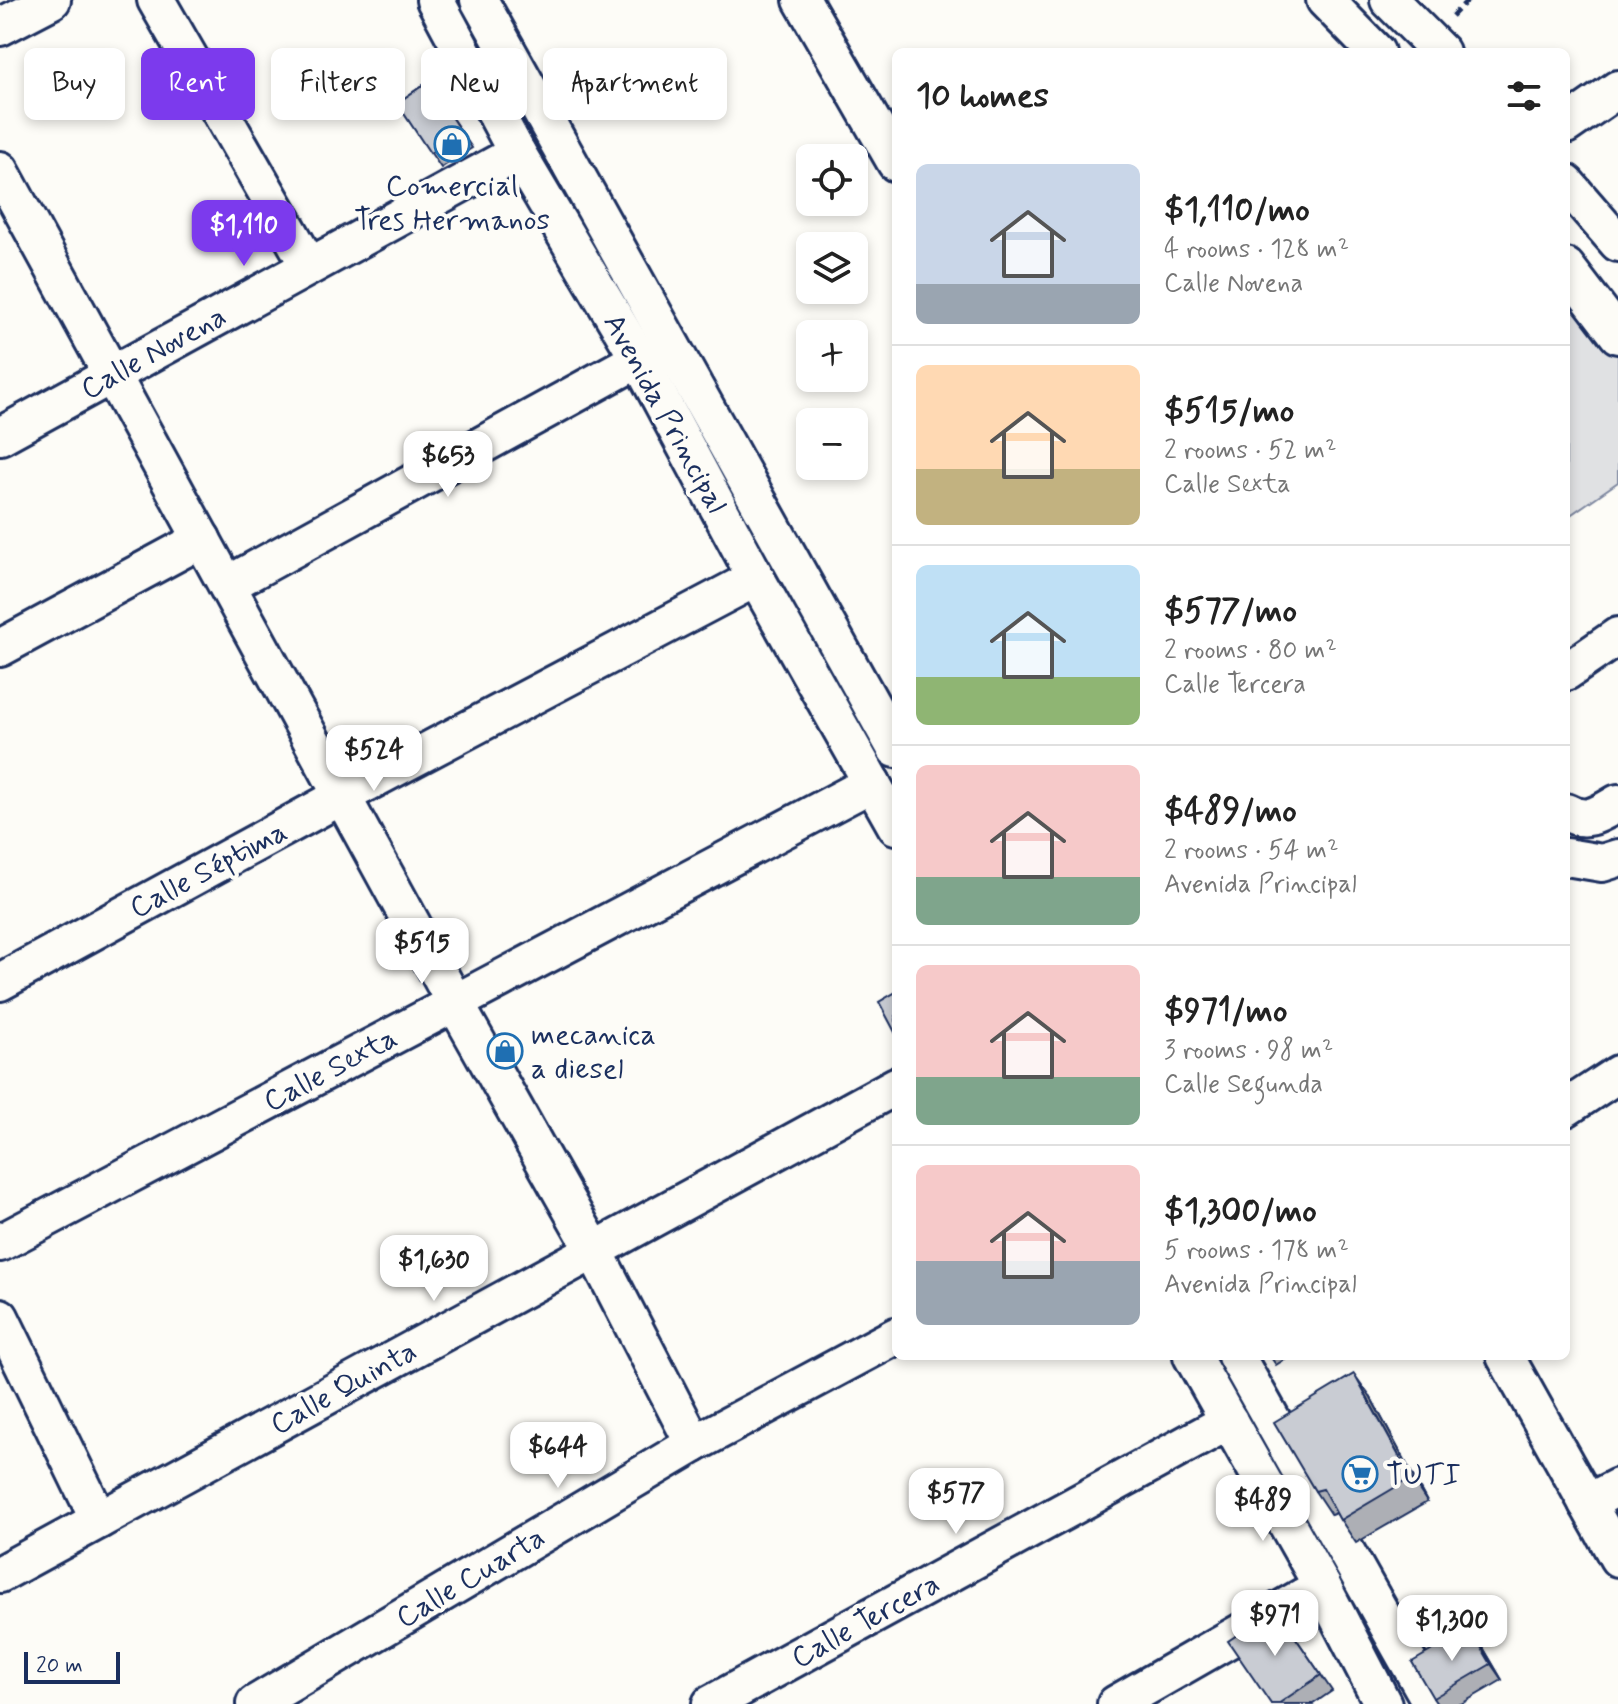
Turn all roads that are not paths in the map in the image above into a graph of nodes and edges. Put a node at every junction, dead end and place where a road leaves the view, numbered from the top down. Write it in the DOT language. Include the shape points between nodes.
graph roads {
  1 [pos="52,0"];
  2 [pos="156,0"];
  3 [pos="435,0"];
  4 [pos="479,0"];
  5 [pos="802,0"];
  6 [pos="1325,0"];
  7 [pos="1389,0"];
  8 [pos="0,27"];
  9 [pos="1372,48"];
  10 [pos="1437,48"];
  11 [pos="1618,89"];
  12 [pos="1570,122"];
  13 [pos="517,153"];
  14 [pos="892,156"];
  15 [pos="1570,188"];
  16 [pos="5,193"];
  17 [pos="1618,243"];
  18 [pos="309,266"];
  19 [pos="1570,272"];
  20 [pos="1618,335"];
  21 [pos="639,359"];
  22 [pos="112,375"];
  23 [pos="0,436"];
  24 [pos="202,539"];
  25 [pos="756,578"];
  26 [pos="227,585"];
  27 [pos="1618,636"];
  28 [pos="0,648"];
  29 [pos="1570,669"];
  30 [pos="892,742"];
  31 [pos="872,783"];
  32 [pos="342,796"];
  33 [pos="1592,811"];
  34 [pos="892,819"];
  35 [pos="1618,852"];
  36 [pos="1570,858"];
  37 [pos="1618,858"];
  38 [pos="0,982"];
  39 [pos="455,1003"];
  40 [pos="1618,1074"];
  41 [pos="892,1088"];
  42 [pos="1570,1105"];
  43 [pos="0,1243"];
  44 [pos="594,1250"];
  45 [pos="0,1317"];
  46 [pos="892,1338"];
  47 [pos="1194,1360"];
  48 [pos="1238,1360"];
  49 [pos="1508,1360"];
  50 [pos="1229,1421"];
  51 [pos="694,1444"];
  52 [pos="1602,1495"];
  53 [pos="99,1520"];
  54 [pos="1618,1558"];
  55 [pos="0,1574"];
  56 [pos="1322,1586"];
  57 [pos="1382,1613"];
  58 [pos="1345,1629"];
  59 [pos="255,1704"];
  60 [pos="711,1704"];
  61 [pos="1116,1704"];
  62 [pos="1383,1704"];
  63 [pos="1432,1704"];
  1 -- 8 [label="street"];
  2 -- 18 [label="street"];
  3 -- 13 [label="street, Avenida Principal"];
  4 -- 30 [label="street, Avenida Principal"];
  5 -- 14 [label="street"];
  6 -- 9 [label="street"];
  7 -- 10 [label="street"];
  11 -- 12 [label="street"];
  13 -- 18 [label="street, Calle Novena"];
  13 -- 21 [label="street, Avenida Principal"];
  15 -- 17 [label="street"];
  16 -- 22 [label="street"];
  18 -- 22 [label="street, Calle Novena"];
  19 -- 20 [label="street"];
  21 -- 25 [label="street, Avenida Principal"];
  21 -- 26 [label="street"];
  22 -- 23 [label="street, Calle Novena"];
  22 -- 24 [label="street"];
  24 -- 26 [label="street"];
  24 -- 28 [label="street"];
  25 -- 31 [label="street, Avenida Principal"];
  25 -- 32 [label="street, Calle Séptima"];
  26 -- 32 [label="street"];
  27 -- 29 [label="street"];
  31 -- 34 [label="street, Avenida Principal"];
  31 -- 39 [label="street, Calle Sexta"];
  32 -- 38 [label="street, Calle Séptima"];
  32 -- 39 [label="street"];
  33 -- 35 [label="street"];
  36 -- 37 [label="street" via="1602,863"];
  39 -- 43 [label="street, Calle Sexta"];
  39 -- 44 [label="street"];
  40 -- 42 [label="street"];
  41 -- 44 [label="street, Calle Quinta"];
  44 -- 51 [label="street"];
  44 -- 53 [label="street, Calle Quinta"];
  45 -- 53 [label="street"];
  46 -- 51 [label="street, Calle Cuarta"];
  47 -- 50 [label="street"];
  48 -- 57 [label="street"];
  49 -- 52 [label="street"];
  50 -- 56 [label="street"];
  50 -- 60 [label="street, Calle Tercera"];
  51 -- 59 [label="street, Calle Cuarta"];
  52 -- 54 [label="street"];
  53 -- 55 [label="street, Calle Quinta"];
  56 -- 58 [label="street"];
  56 -- 61 [label="street"];
  57 -- 58 [label="street"];
  57 -- 63 [label="street"];
  58 -- 62 [label="street"];
}
